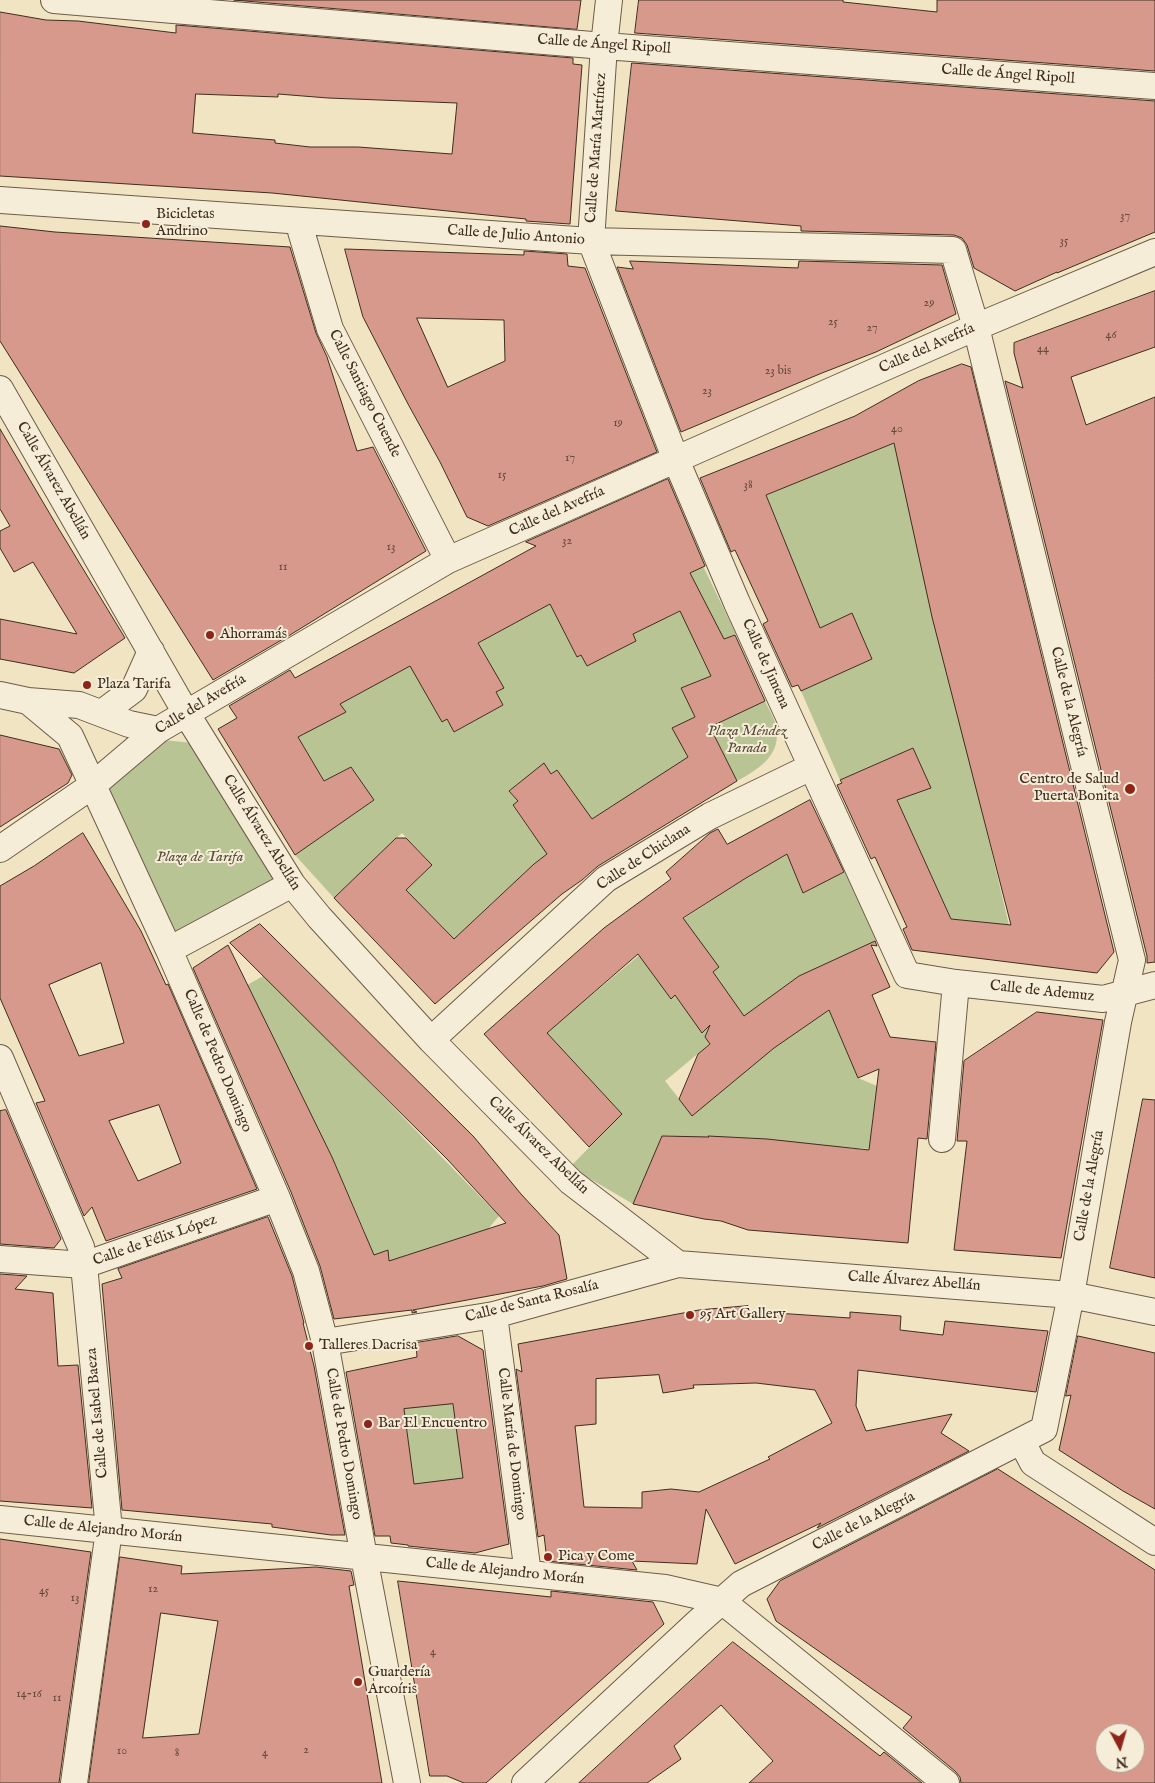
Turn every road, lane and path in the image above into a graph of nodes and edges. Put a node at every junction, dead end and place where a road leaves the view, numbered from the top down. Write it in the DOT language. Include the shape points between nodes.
graph roads {
  1 [pos="54,0"];
  2 [pos="609,0"];
  3 [pos="604,46"];
  4 [pos="1155,86"];
  5 [pos="0,200"];
  6 [pos="298,221"];
  7 [pos="591,241"];
  8 [pos="1155,252"];
  9 [pos="976,327"];
  10 [pos="0,389"];
  11 [pos="676,460"];
  12 [pos="448,560"];
  13 [pos="150,651"];
  14 [pos="0,695"];
  15 [pos="28,701"];
  16 [pos="102,713"];
  17 [pos="186,713"];
  18 [pos="158,730"];
  19 [pos="812,767"];
  20 [pos="93,785"];
  21 [pos="0,849"];
  22 [pos="292,884"];
  23 [pos="169,950"];
  24 [pos="907,975"];
  25 [pos="956,982"];
  26 [pos="1155,985"];
  27 [pos="1124,993"];
  28 [pos="432,1040"];
  29 [pos="0,1058"];
  30 [pos="942,1139"];
  31 [pos="277,1198"];
  32 [pos="0,1259"];
  33 [pos="678,1264"];
  34 [pos="84,1265"];
  35 [pos="1071,1295"];
  36 [pos="1155,1312"];
  37 [pos="494,1315"];
  38 [pos="325,1342"];
  39 [pos="1022,1442"];
  40 [pos="0,1519"];
  41 [pos="109,1530"];
  42 [pos="1155,1542"];
  43 [pos="364,1557"];
  44 [pos="528,1574"];
  45 [pos="722,1601"];
  46 [pos="74,1783"];
  47 [pos="407,1783"];
  48 [pos="525,1783"];
  49 [pos="946,1783"];
  1 -- 3 [label="street, Calle de Ángel Ripoll"];
  2 -- 3 [label="street, Calle de María Martínez"];
  3 -- 4 [label="street, Calle de Ángel Ripoll"];
  3 -- 7 [label="street, Calle de María Martínez"];
  5 -- 6 [label="street, Calle de Julio Antonio"];
  6 -- 7 [label="street, Calle de Julio Antonio"];
  6 -- 12 [label="street, Calle Santiago Cuende" via="330,329"];
  7 -- 9 [label="street, Calle de Julio Antonio" via="953,250"];
  7 -- 11 [label="street, Calle de María Martínez"];
  8 -- 9 [label="street, Calle del Avefría"];
  9 -- 11 [label="street, Calle del Avefría"];
  9 -- 27 [label="street, Calle de la Alegría" via="1132,960"];
  10 -- 13 [label="street, Calle Álvarez Abellán"];
  11 -- 12 [label="street, Calle del Avefría"];
  11 -- 19 [label="street, Calle de Jimena"];
  12 -- 17 [label="street, Calle del Avefría"];
  13 -- 16 [label="street" via="134,689"];
  13 -- 17 [label="street, Calle Álvarez Abellán"];
  14 -- 15 [label="street"];
  15 -- 16 [label="street" via="80,705"];
  15 -- 20 [label="street" via="70,736"];
  16 -- 18 [label="street"];
  17 -- 18 [label="street, Calle del Avefría"];
  17 -- 22 [label="street, Calle Álvarez Abellán"];
  18 -- 20 [label="street, Calle del Avefría"];
  19 -- 24 [label="street, Calle de Jimena"];
  19 -- 28 [label="street, Calle de Chiclana" via="710,816 606,879"];
  20 -- 21 [label="street, Calle del Avefría"];
  20 -- 23 [label="street"];
  22 -- 23 [label="street"];
  22 -- 28 [label="street, Calle Álvarez Abellán" via="319,918"];
  23 -- 31 [label="street, Calle de Pedro Domingo"];
  24 -- 25 [label="street, Calle de Ademuz"];
  25 -- 27 [label="street, Calle de Ademuz" via="1103,999"];
  25 -- 30 [label="street"];
  26 -- 27 [label="street, Calle de Ademuz"];
  27 -- 35 [label="street, Calle de la Alegría"];
  28 -- 33 [label="street, Calle Álvarez Abellán" via="571,1182"];
  29 -- 34 [label="street, Calle de Isabel Baeza" via="82,1247"];
  31 -- 34 [label="street, Calle de Félix López"];
  31 -- 38 [label="street, Calle de Pedro Domingo" via="306,1271"];
  32 -- 34 [label="street, Calle de Félix López"];
  33 -- 35 [label="street, Calle Álvarez Abellán"];
  33 -- 37 [label="street, Calle de Santa Rosalía"];
  34 -- 41 [label="street, Calle de Isabel Baeza"];
  35 -- 36 [label="street, Calle Álvarez Abellán"];
  35 -- 39 [label="street, Calle de la Alegría" via="1044,1429"];
  37 -- 38 [label="street, Calle de Santa Rosalía"];
  37 -- 44 [label="street, Calle María de Domingo"];
  38 -- 43 [label="street, Calle de Pedro Domingo"];
  39 -- 42 [label="street" via="1033,1463"];
  39 -- 45 [label="street, Calle de la Alegría" via="741,1584"];
  40 -- 41 [label="street, Calle de Alejandro Morán"];
  41 -- 43 [label="street, Calle de Alejandro Morán"];
  41 -- 46 [label="street, Calle de Isabel Baeza"];
  43 -- 44 [label="street, Calle de Alejandro Morán"];
  43 -- 47 [label="street, Calle de Pedro Domingo"];
  44 -- 45 [label="street, Calle de Alejandro Morán" via="665,1588"];
  45 -- 48 [label="street, Calle de la Alegría"];
  45 -- 49 [label="street, Calle de Alejandro Morán"];
}
